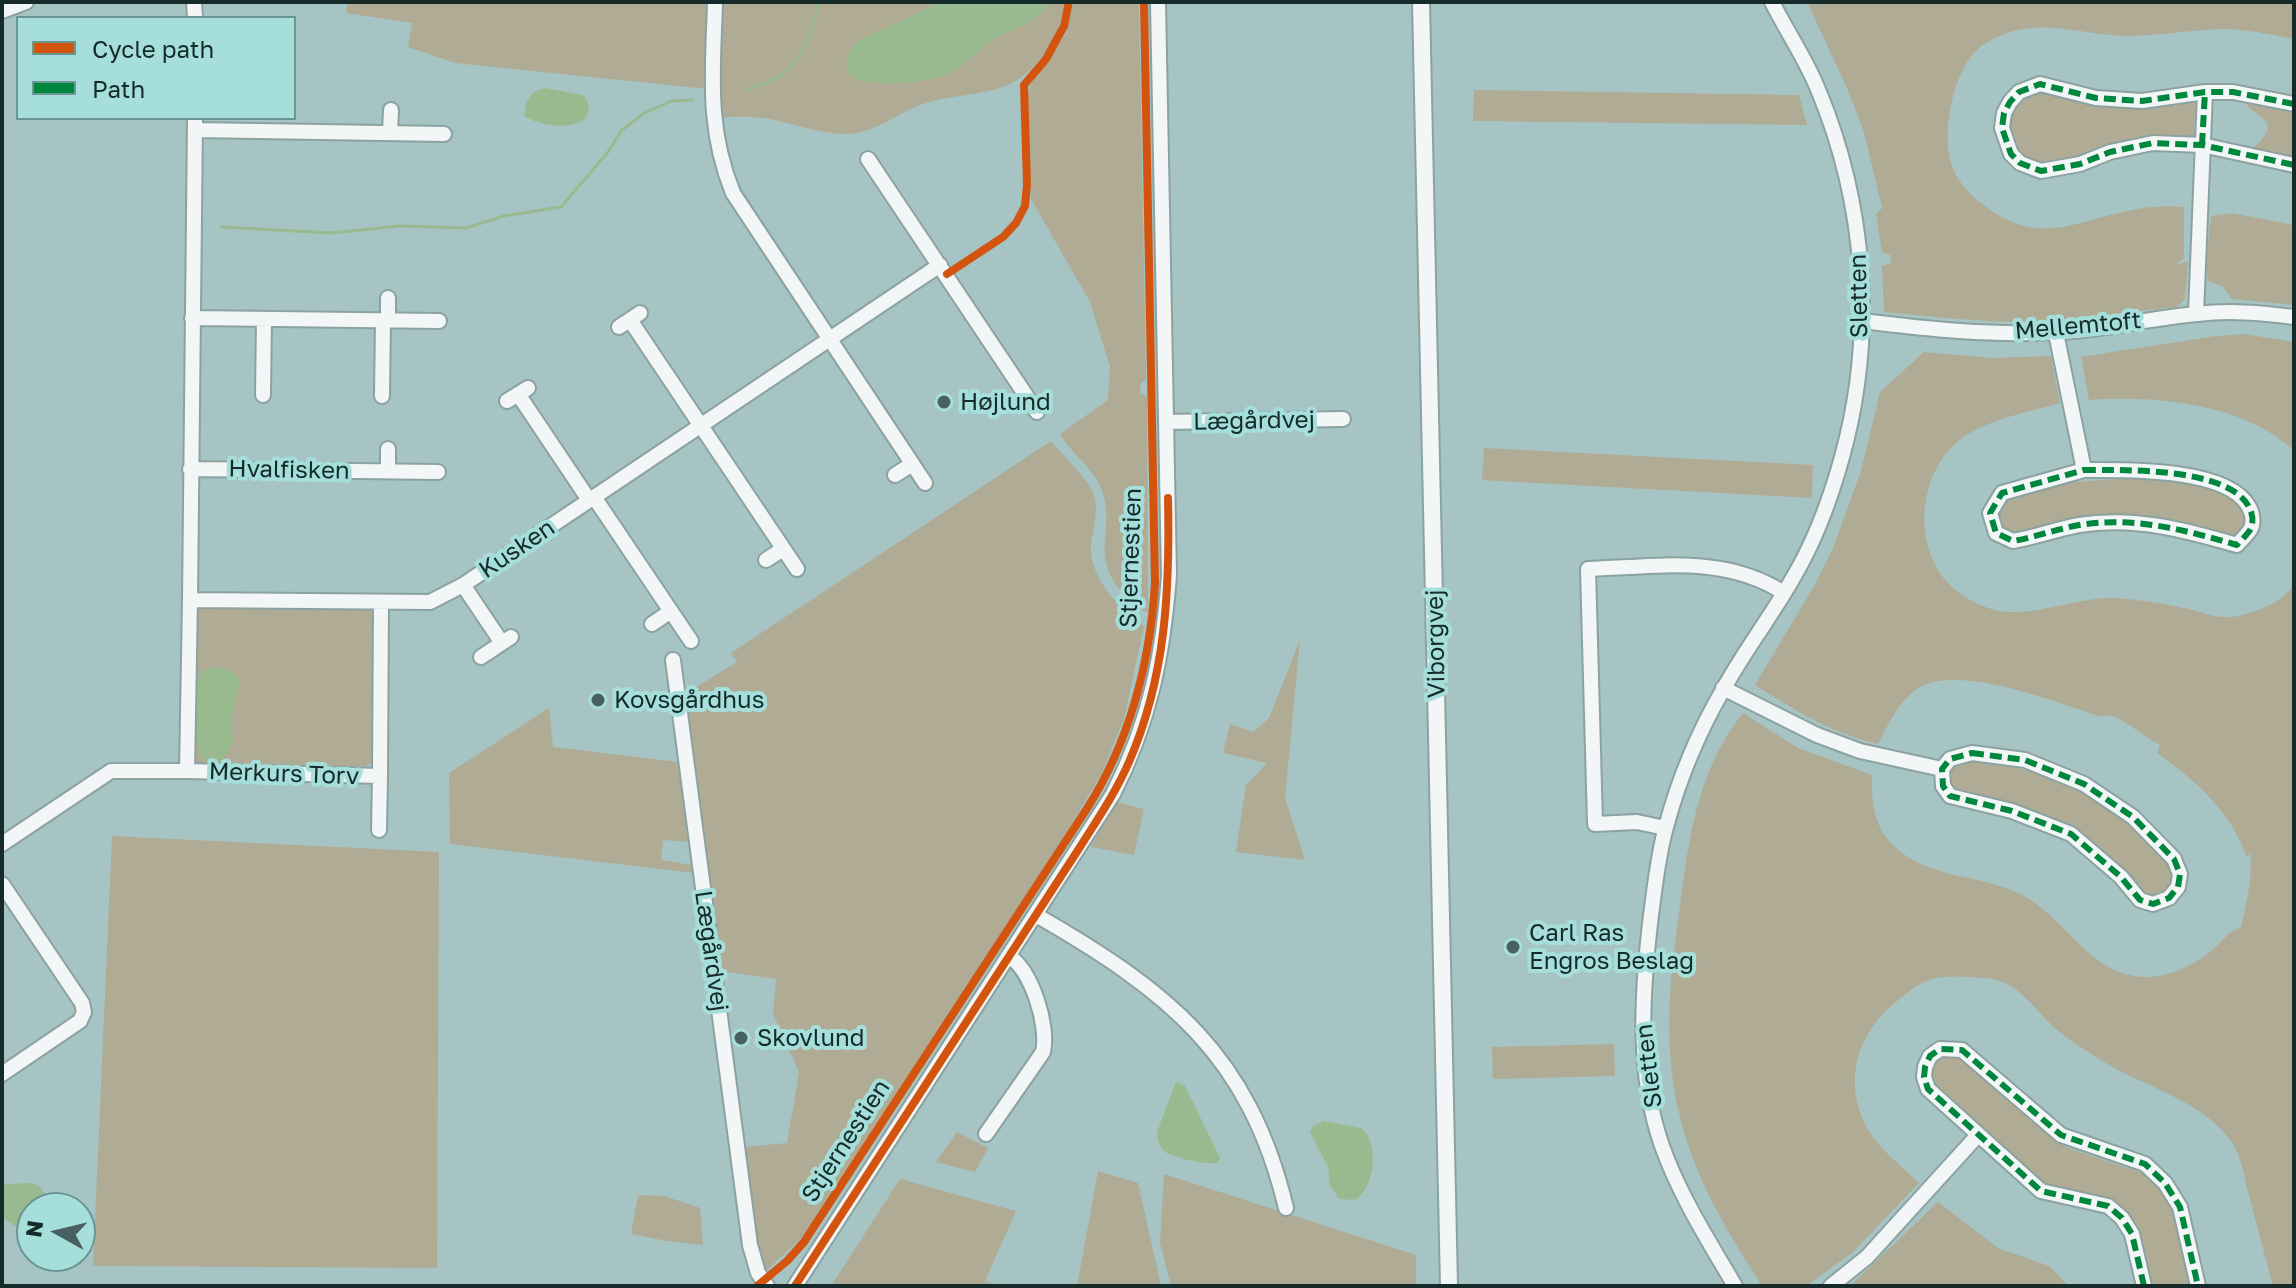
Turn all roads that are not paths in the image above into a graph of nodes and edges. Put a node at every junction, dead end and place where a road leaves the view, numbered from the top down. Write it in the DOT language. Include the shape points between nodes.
graph roads {
  1 [pos="26,2"];
  2 [pos="715,2"];
  3 [pos="1158,2"];
  4 [pos="1421,2"];
  5 [pos="1772,2"];
  6 [pos="2,11"];
  7 [pos="2205,92"];
  8 [pos="2294,104"];
  9 [pos="391,110"];
  10 [pos="195,124"];
  11 [pos="390,133"];
  12 [pos="444,134"];
  13 [pos="2202,145"];
  14 [pos="868,159"];
  15 [pos="2294,165"];
  16 [pos="940,265"];
  17 [pos="388,298"];
  18 [pos="2196,314"];
  19 [pos="2294,317"];
  20 [pos="192,318"];
  21 [pos="264,319"];
  22 [pos="385,320"];
  23 [pos="629,320"];
  24 [pos="439,321"];
  25 [pos="1863,321"];
  26 [pos="2056,333"];
  27 [pos="829,339"];
  28 [pos="263,395"];
  29 [pos="517,395"];
  30 [pos="382,396"];
  31 [pos="1037,412"];
  32 [pos="1343,419"];
  33 [pos="1166,422"];
  34 [pos="700,426"];
  35 [pos="388,449"];
  36 [pos="912,464"];
  37 [pos="190,469"];
  38 [pos="2084,470"];
  39 [pos="388,471"];
  40 [pos="438,472"];
  41 [pos="895,475"];
  42 [pos="925,483"];
  43 [pos="592,498"];
  44 [pos="783,549"];
  45 [pos="766,560"];
  46 [pos="797,569"];
  47 [pos="463,585"];
  48 [pos="1784,593"];
  49 [pos="190,600"];
  50 [pos="381,602"];
  51 [pos="671,611"];
  52 [pos="652,624"];
  53 [pos="691,641"];
  54 [pos="481,657"];
  55 [pos="673,660"];
  56 [pos="1723,688"];
  57 [pos="1942,769"];
  58 [pos="187,771"];
  59 [pos="380,776"];
  60 [pos="1665,828"];
  61 [pos="379,830"];
  62 [pos="2,844"];
  63 [pos="2,884"];
  64 [pos="1036,915"];
  65 [pos="1009,956"];
  66 [pos="2,1074"];
  67 [pos="986,1134"];
  68 [pos="1978,1135"];
  69 [pos="1286,1208"];
  70 [pos="767,1286"];
  71 [pos="795,1286"];
  72 [pos="1449,1286"];
  73 [pos="1735,1286"];
  74 [pos="1831,1286"];
  75 [pos="2144,1286"];
  76 [pos="2198,1286"];
  1 -- 6 [label="street"];
  2 -- 27 [label="street" via="714,133 721,165 750,222"];
  3 -- 33 [label="street, Lægårdvej"];
  4 -- 72 [label="main road, Viborgvej"];
  5 -- 25 [label="street, Sletten" via="1817,86 1841,158 1856,224"];
  7 -- 8 [label="street"];
  7 -- 13 [label="street"];
  7 -- 13 [label="street" via="2142,101 2096,98 2040,84 2010,102 2002,128 2011,154 2041,171 2153,143"];
  9 -- 11 [label="street"];
  10 -- 11 [label="street"];
  10 -- 20 [label="street"];
  11 -- 12 [label="street"];
  13 -- 15 [label="street"];
  13 -- 18 [label="street"];
  14 -- 16 [label="street"];
  16 -- 27 [label="street, Kusken"];
  16 -- 31 [label="street"];
  17 -- 22 [label="street"];
  18 -- 19 [label="street, Mellemtoft"];
  18 -- 26 [label="street, Mellemtoft"];
  20 -- 21 [label="street"];
  20 -- 37 [label="street"];
  21 -- 22 [label="street"];
  21 -- 28 [label="street"];
  22 -- 24 [label="street"];
  22 -- 30 [label="street"];
  23 -- 34 [label="street"];
  25 -- 26 [label="street, Mellemtoft"];
  25 -- 48 [label="street, Sletten" via="1842,456 1823,515"];
  26 -- 38 [label="street"];
  27 -- 34 [label="street, Kusken"];
  27 -- 36 [label="street"];
  29 -- 43 [label="street"];
  32 -- 33 [label="street, Lægårdvej"];
  33 -- 64 [label="street, Lægårdvej" via="1169,575 1159,670 1124,773"];
  34 -- 43 [label="street, Kusken"];
  34 -- 44 [label="street"];
  35 -- 39 [label="street"];
  36 -- 41 [label="street"];
  36 -- 42 [label="street"];
  37 -- 39 [label="street, Hvalfisken"];
  37 -- 49 [label="street"];
  38 -- 38 [label="street" via="2196,477 2240,494 2252,512 2252,528 2237,545 2172,527 2123,521 2078,525 2013,541 1996,533 1990,513 2002,493"];
  39 -- 40 [label="street, Hvalfisken"];
  43 -- 47 [label="street, Kusken"];
  43 -- 51 [label="street"];
  44 -- 45 [label="street"];
  44 -- 46 [label="street"];
  47 -- 50 [label="street" via="430,602"];
  47 -- 54 [label="street, Kusken" via="507,640"];
  48 -- 56 [label="street, Sletten"];
  48 -- 60 [label="street" via="1745,574 1707,566 1588,569 1595,824 1637,822"];
  49 -- 50 [label="street"];
  49 -- 58 [label="street, Merkurs Torv"];
  50 -- 59 [label="street, Merkurs Torv"];
  51 -- 52 [label="street"];
  51 -- 53 [label="street"];
  55 -- 70 [label="street, Lægårdvej" via="750,1245"];
  56 -- 57 [label="street" via="1860,751"];
  56 -- 60 [label="street, Sletten" via="1690,753"];
  57 -- 57 [label="street" via="1950,759 1972,753 2025,760 2084,784 2133,817 2174,859 2178,887 2169,898 2153,904 2140,900 2071,834 2012,811 1950,796"];
  58 -- 59 [label="street, Merkurs Torv"];
  58 -- 62 [label="street, Merkurs Torv" via="111,771"];
  59 -- 61 [label="street, Merkurs Torv"];
  60 -- 73 [label="street, Sletten" via="1644,992 1647,1083 1661,1143 1685,1202"];
  63 -- 66 [label="street" via="84,1012 80,1021"];
  64 -- 65 [label="street, Lægårdvej"];
  64 -- 69 [label="street" via="1156,993 1214,1050 1265,1138"];
  65 -- 67 [label="street" via="1025,972 1047,1038 1043,1052"];
  65 -- 71 [label="street, Lægårdvej"];
  68 -- 74 [label="street" via="1867,1257"];
  68 -- 75 [label="street" via="2041,1191 2108,1206 2122,1218 2132,1234"];
  68 -- 76 [label="street" via="1928,1089 1925,1067 1940,1049 1962,1050 2061,1135 2145,1164 2180,1207"];
}
